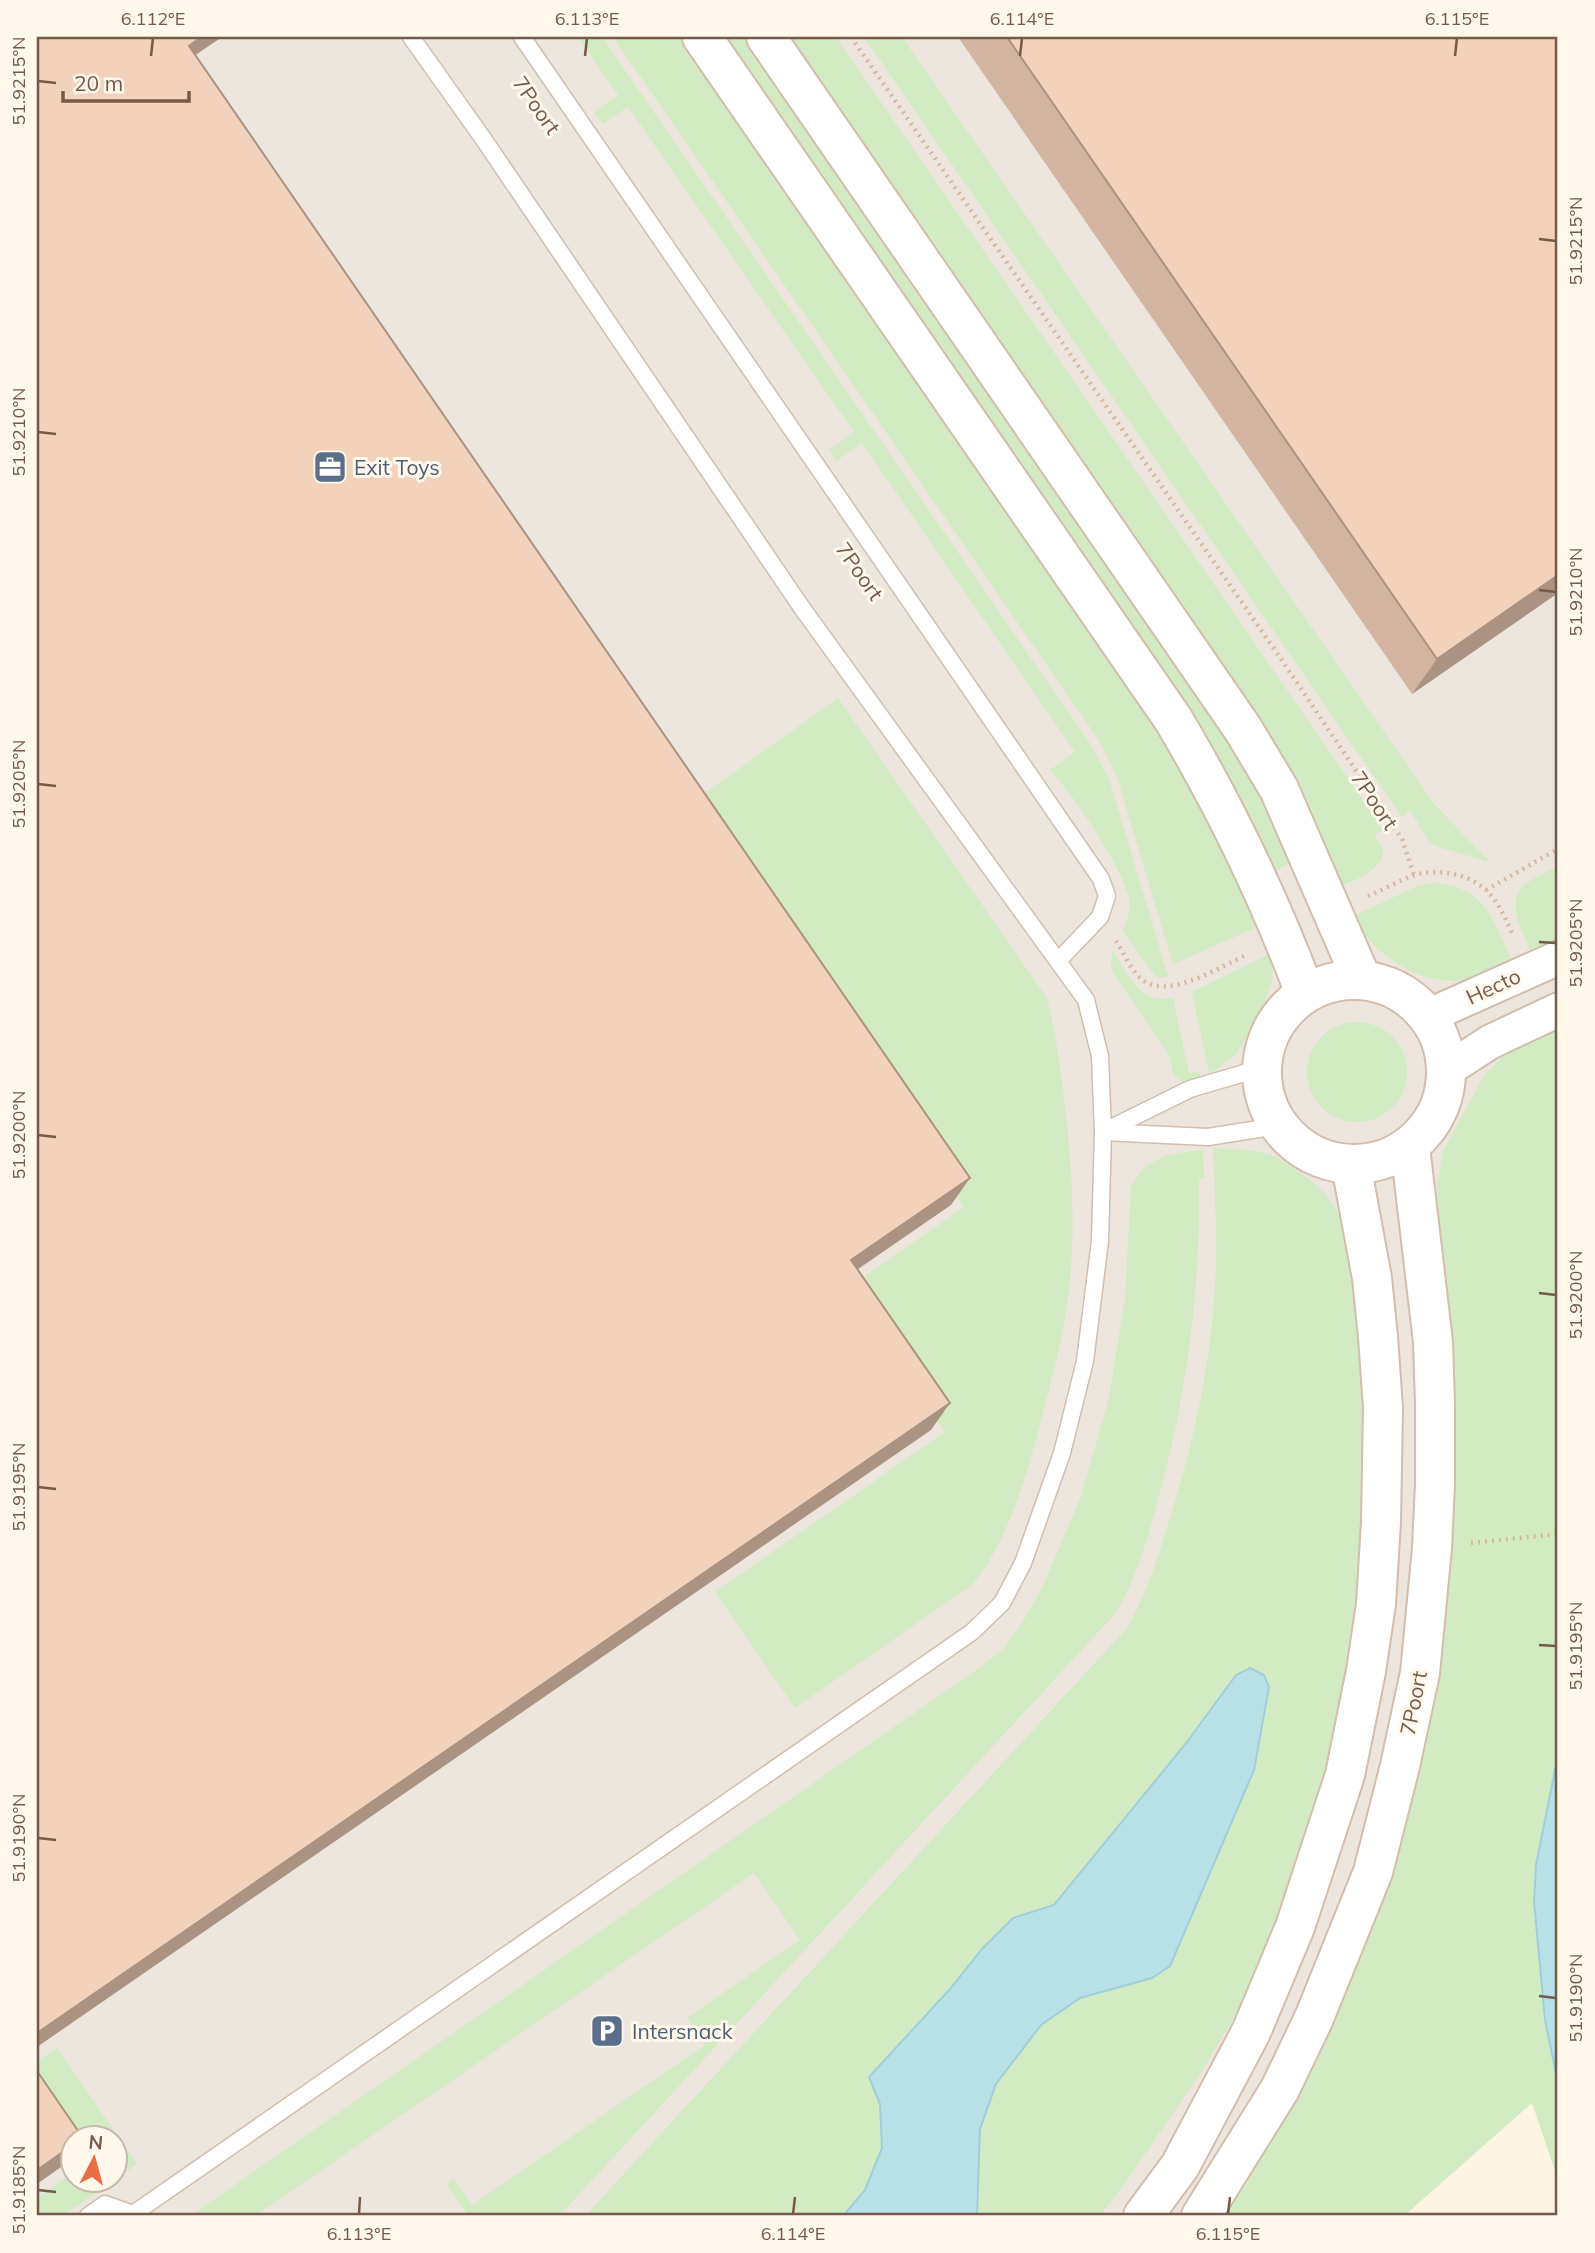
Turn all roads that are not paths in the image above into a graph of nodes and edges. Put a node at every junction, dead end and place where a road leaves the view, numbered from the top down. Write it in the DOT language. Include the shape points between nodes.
graph roads {
  1 [pos="411,37"];
  2 [pos="522,37"];
  3 [pos="702,37"];
  4 [pos="766,37"];
  5 [pos="1058,961"];
  6 [pos="1544,963"];
  7 [pos="1362,980"];
  8 [pos="1305,993"];
  9 [pos="1558,1010"];
  10 [pos="1428,1016"];
  11 [pos="1261,1068"];
  12 [pos="1447,1070"];
  13 [pos="1278,1126"];
  14 [pos="1102,1132"];
  15 [pos="1410,1147"];
  16 [pos="1351,1165"];
  17 [pos="133,2215"];
  18 [pos="88,2216"];
  19 [pos="1143,2216"];
  20 [pos="1201,2216"];
  1 -- 5 [label="lane" via="802,608"];
  2 -- 5 [label="lane" via="1101,879 1107,895 1100,916"];
  3 -- 8 [label="street" via="1172,719 1226,814"];
  4 -- 7 [label="street" via="1243,729 1279,789"];
  5 -- 14 [label="lane" via="1086,1000 1100,1056"];
  6 -- 10 [label="street, Hecto"];
  7 -- 8 [label="street" via="1342,980"];
  7 -- 10 [label="street" via="1399,991"];
  8 -- 11 [label="street" via="1282,1013 1267,1039"];
  9 -- 12 [label="street" via="1490,1042"];
  10 -- 12 [label="street" via="1438,1032"];
  11 -- 13 [label="street" via="1262,1088"];
  11 -- 14 [label="lane" via="1190,1089"];
  12 -- 15 [label="street" via="1438,1112"];
  13 -- 14 [label="lane" via="1208,1137"];
  13 -- 16 [label="street" via="1298,1146 1323,1159"];
  14 -- 17 [label="lane" via="1100,1241 1085,1361 1062,1453 1023,1563 1002,1604 972,1632"];
  15 -- 16 [label="street" via="1392,1157"];
  15 -- 20 [label="street, 7Poort" via="1433,1342 1436,1484 1420,1673 1373,1872 1280,2089"];
  16 -- 19 [label="street" via="1371,1278 1383,1408 1376,1604 1366,1671 1345,1775 1295,1927 1251,2032 1180,2166"];
  17 -- 18 [label="lane" via="105,2204"];
}
